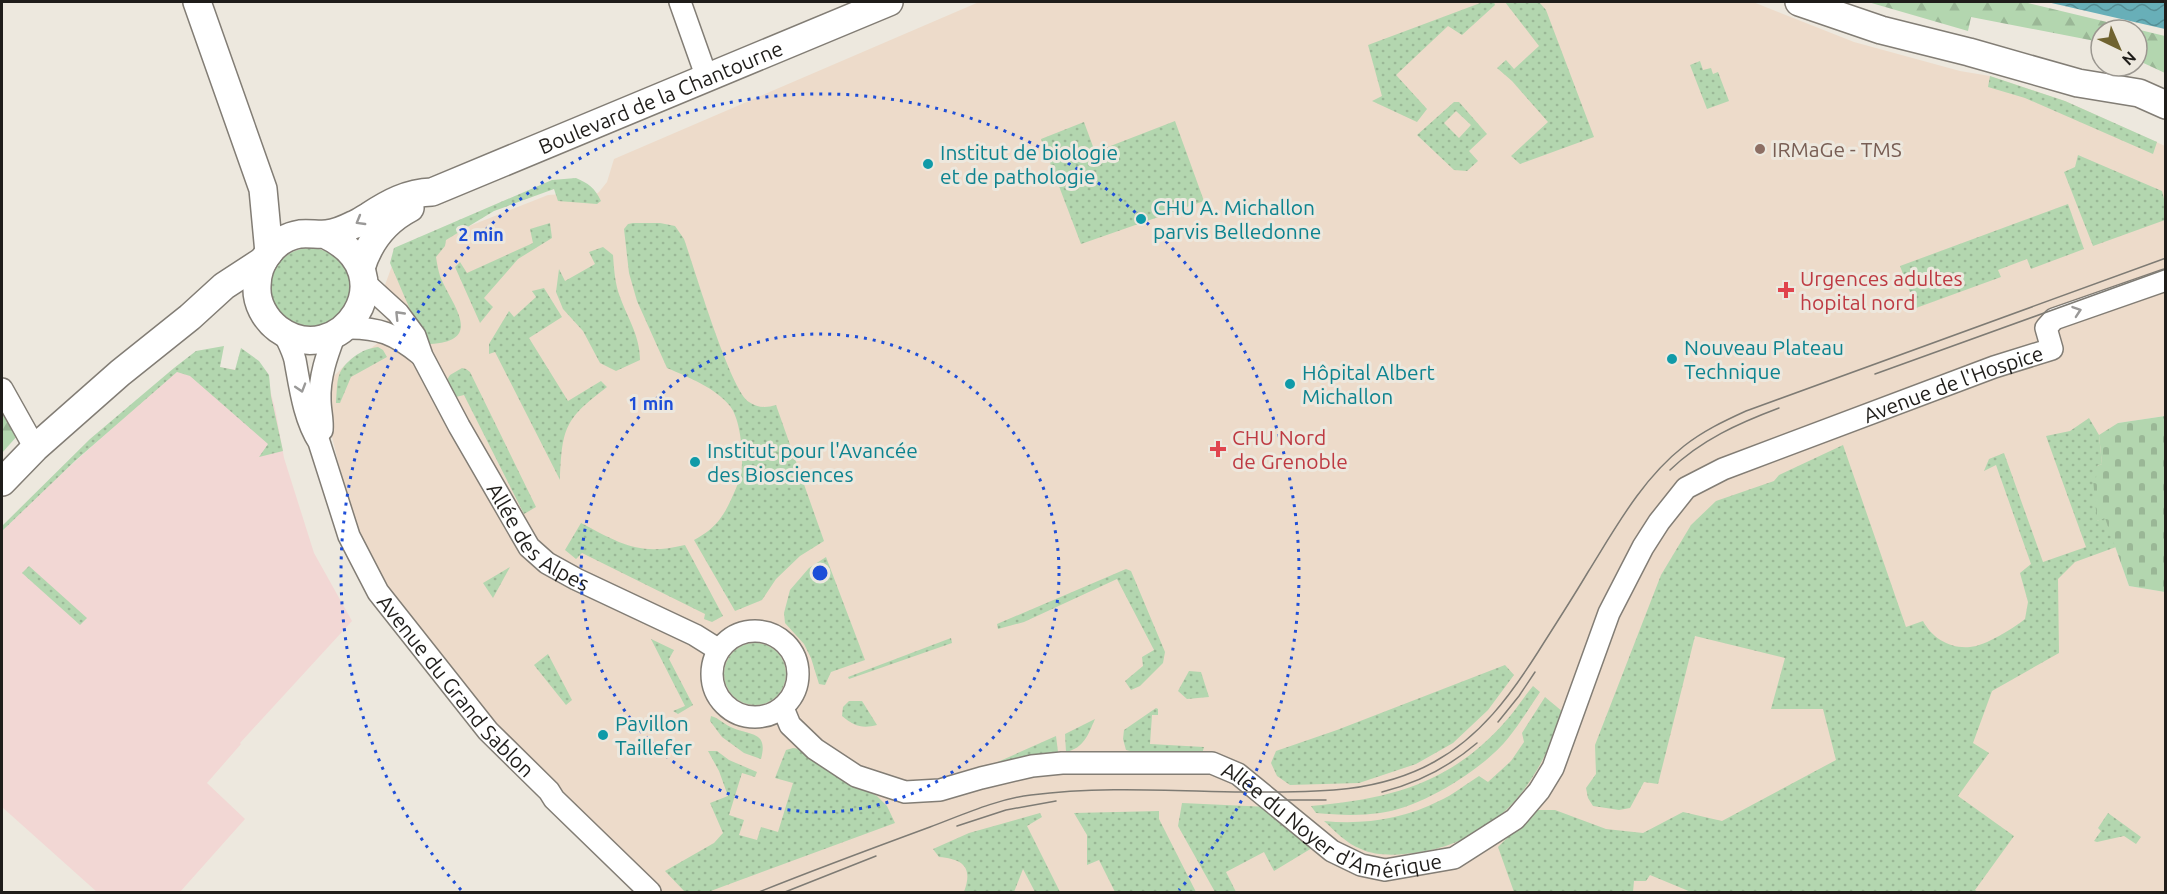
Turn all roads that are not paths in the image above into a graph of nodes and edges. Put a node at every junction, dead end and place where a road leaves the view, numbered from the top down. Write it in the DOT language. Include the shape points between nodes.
graph roads {
  1 [pos="197,2"];
  2 [pos="680,2"];
  3 [pos="889,2"];
  4 [pos="1799,2"];
  5 [pos="707,78"];
  6 [pos="2090,85"];
  7 [pos="2166,105"];
  8 [pos="2166,125"];
  9 [pos="263,189"];
  10 [pos="432,192"];
  11 [pos="316,234"];
  12 [pos="266,256"];
  13 [pos="363,275"];
  14 [pos="2166,280"];
  15 [pos="260,303"];
  16 [pos="190,317"];
  17 [pos="340,331"];
  18 [pos="284,333"];
  19 [pos="422,356"];
  20 [pos="2,389"];
  21 [pos="319,442"];
  22 [pos="34,448"];
  23 [pos="2,482"];
  24 [pos="1697,482"];
  25 [pos="719,650"];
  26 [pos="783,708"];
  27 [pos="650,892"];
  1 -- 9 [label="street"];
  2 -- 5 [label="street"];
  3 -- 5 [label="street, Boulevard de la Chantourne"];
  4 -- 6 [label="street" via="1881,30"];
  5 -- 10 [label="street, Boulevard de la Chantourne"];
  6 -- 7 [label="street" via="2139,93"];
  6 -- 8 [label="street"];
  9 -- 11 [label="street" via="278,208"];
  9 -- 12 [label="street"];
  10 -- 11 [label="street, Boulevard de la Chantourne, one-way" via="416,192 356,224"];
  10 -- 13 [label="street, Boulevard de la Chantourne" via="389,221 366,252"];
  11 -- 12 [label="street" via="297,234 283,240"];
  11 -- 13 [label="street" via="341,242 353,253"];
  12 -- 15 [label="street" via="258,273"];
  12 -- 16 [label="street"];
  13 -- 17 [label="street" via="364,292 358,312"];
  19 -- 13 [label="street, Allée des Alpes, one-way" via="404,320"];
  24 -- 14 [label="street, Avenue de l'Hospice, one-way" via="1995,367 2052,349 2046,328 2054,319"];
  15 -- 16 [label="street" via="237,299"];
  15 -- 18 [label="street" via="264,314"];
  16 -- 22 [label="street"];
  17 -- 18 [label="street" via="315,340"];
  17 -- 19 [label="street, Allée des Alpes" via="374,329 398,338"];
  17 -- 21 [label="street, Avenue du Grand Sablon" via="325,360"];
  18 -- 21 [label="street, Avenue du Grand Sablon, one-way" via="295,360 312,431"];
  19 -- 25 [label="street, Allée des Alpes" via="529,547 576,579"];
  20 -- 22 [label="street"];
  21 -- 27 [label="street, Avenue du Grand Sablon" via="349,536 378,592 488,731"];
  22 -- 23 [label="street"];
  24 -- 26 [label="street, Allée du Noyer d'Amérique" via="1673,503 1643,547 1609,613 1552,768 1539,791 1515,819 1454,858 1385,870 1361,865 1332,851 1238,774 1212,763 1062,763 1032,766 940,790 905,792 856,776 815,749 790,725"];
  25 -- 26 [label="street" via="712,679 726,706 754,717"];
  25 -- 26 [label="street" via="731,638 746,632 762,631 778,637 791,650 798,666 798,683"];
}
